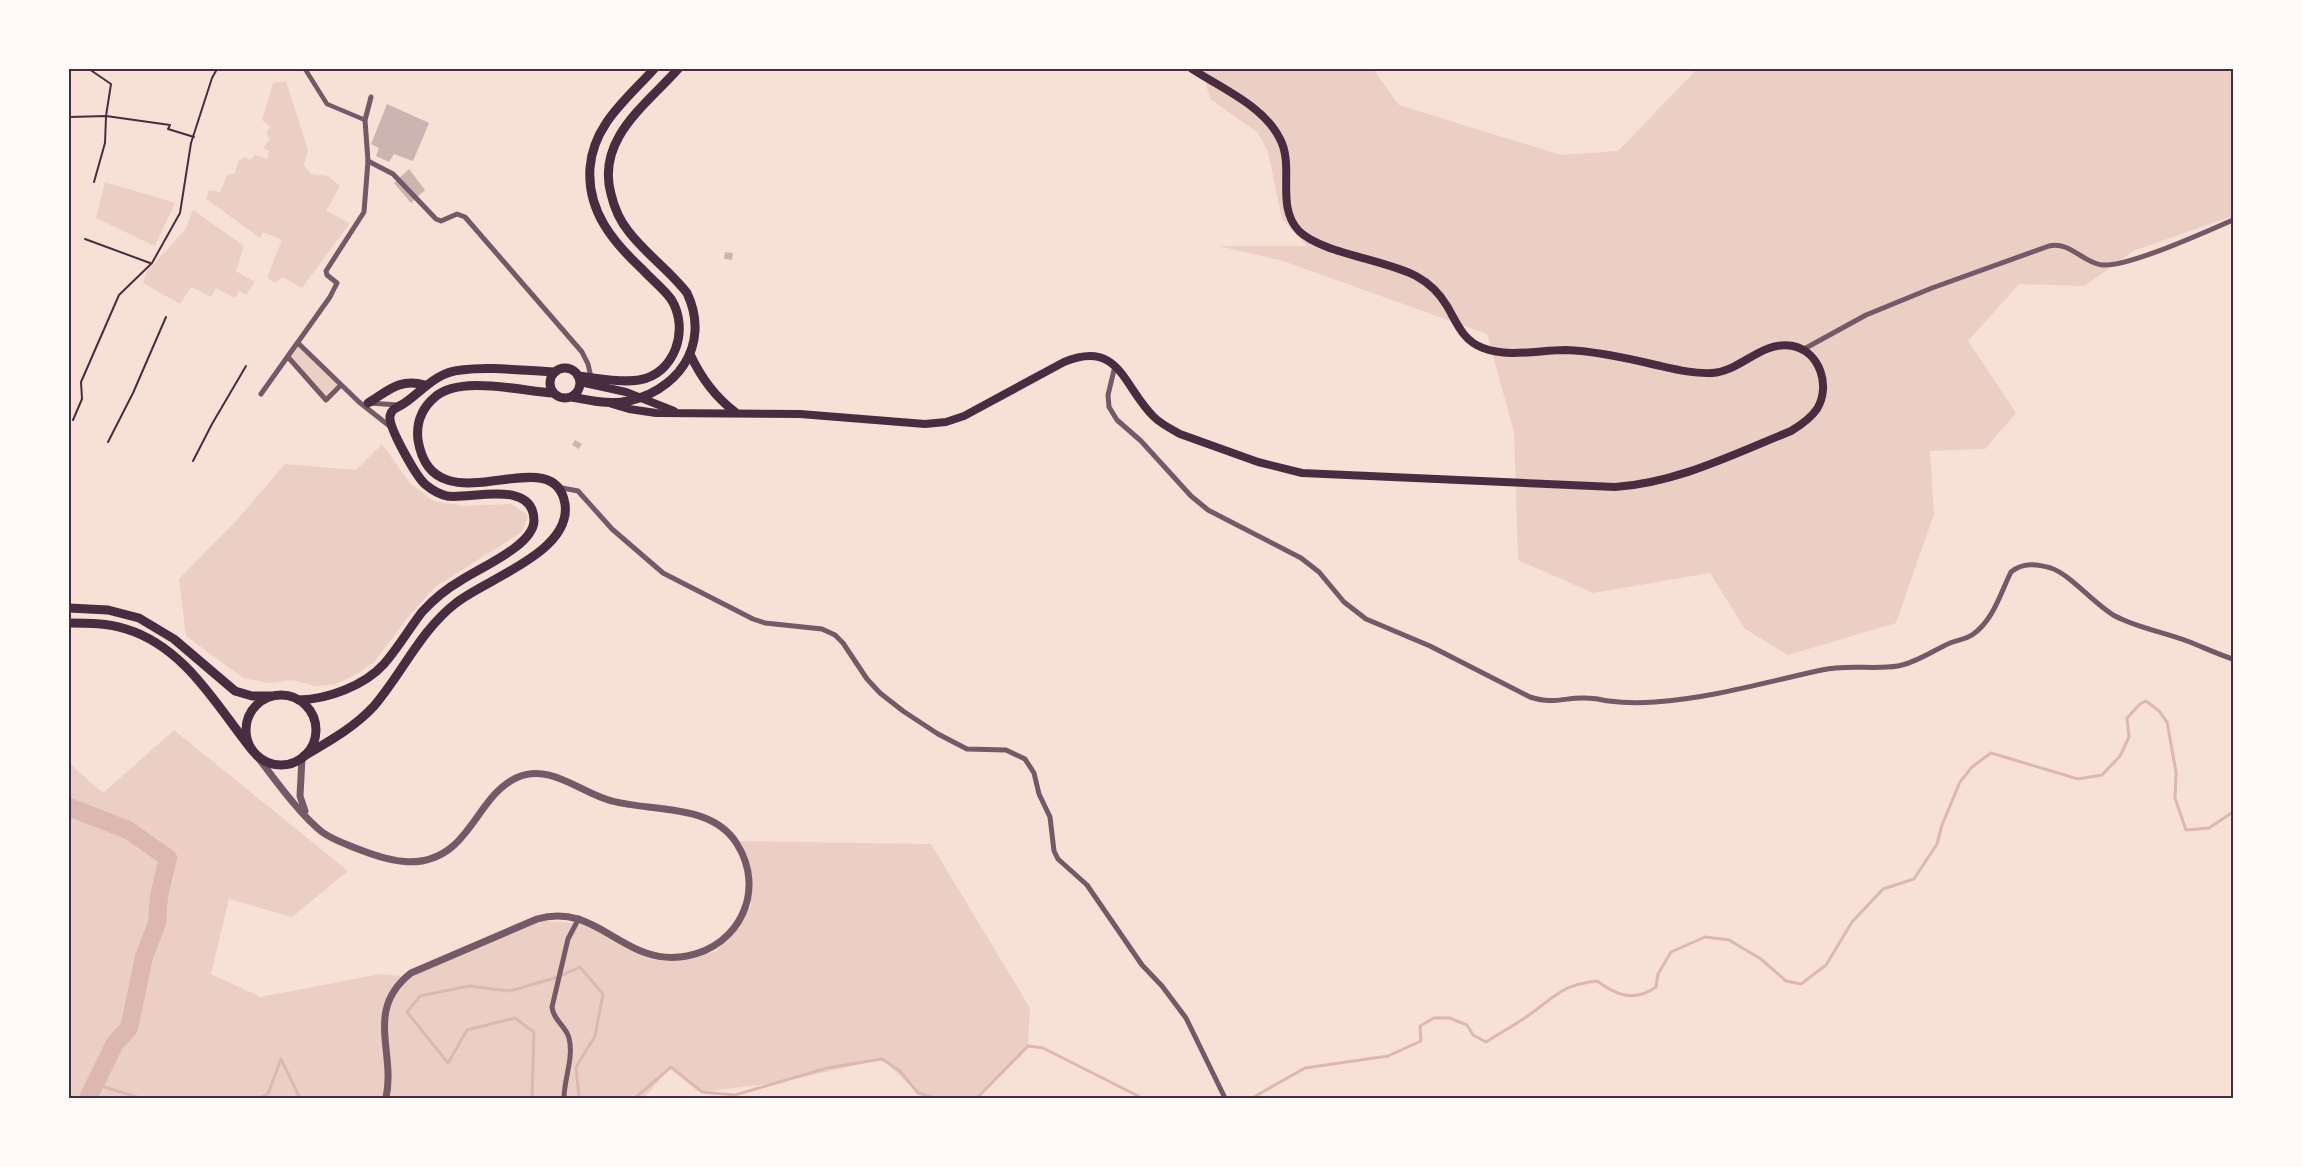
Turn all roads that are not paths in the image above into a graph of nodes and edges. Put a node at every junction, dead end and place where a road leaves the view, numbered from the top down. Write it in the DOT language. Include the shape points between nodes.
graph roads {
  1 [pos="306,69"];
  2 [pos="654,69"];
  3 [pos="678,69"];
  4 [pos="1192,69"];
  5 [pos="371,97"];
  6 [pos="365,120"];
  7 [pos="368,161"];
  8 [pos="2233,220"];
  9 [pos="298,343"];
  10 [pos="1804,349"];
  11 [pos="690,354"];
  12 [pos="288,357"];
  13 [pos="1115,366"];
  14 [pos="555,372"];
  15 [pos="591,377"];
  16 [pos="579,379"];
  17 [pos="341,385"];
  18 [pos="425,385"];
  19 [pos="553,393"];
  20 [pos="262,394"];
  21 [pos="572,397"];
  22 [pos="641,397"];
  23 [pos="359,402"];
  24 [pos="368,403"];
  25 [pos="608,403"];
  26 [pos="402,405"];
  27 [pos="676,411"];
  28 [pos="734,412"];
  29 [pos="394,430"];
  30 [pos="556,487"];
  31 [pos="69,608"];
  32 [pos="69,623"];
  33 [pos="2233,659"];
  34 [pos="270,696"];
  35 [pos="299,700"];
  36 [pos="254,752"];
  37 [pos="303,757"];
  38 [pos="307,816"];
  39 [pos="579,918"];
  40 [pos="386,1098"];
  41 [pos="564,1098"];
  42 [pos="1225,1098"];
  1 -- 6 [label="street" via="327,104"];
  2 -- 15 [label="main road" via="616,109 600,133 590,167 591,185 598,211 615,242 674,304 679,336 669,361 651,376 636,381"];
  3 -- 11 [label="main road" via="624,128 611,154 607,179 617,212 628,232 690,297 696,322"];
  4 -- 10 [label="main road" via="1255,110 1276,132 1286,155 1287,202 1299,230 1319,243 1417,277 1431,286 1447,305 1456,325 1469,340 1484,348 1512,353 1566,350 1616,356 1684,371 1713,373 1734,366 1764,349 1790,346"];
  5 -- 6 [label="street"];
  6 -- 7 [label="street"];
  7 -- 9 [label="street" via="364,212 326,271 336,285"];
  7 -- 15 [label="street" via="394,174 438,220 458,214 465,217 582,352"];
  8 -- 10 [label="street" via="2111,264 2094,262 2064,246 2049,246 1866,315"];
  9 -- 12 [label="street"];
  9 -- 17 [label="street"];
  10 -- 13 [label="main road" via="1814,358 1822,374 1824,393 1818,408 1807,421 1791,431 1669,479 1615,487 1336,475 1278,468 1180,434 1166,426 1154,417"];
  11 -- 22 [label="main road" via="673,379"];
  11 -- 28 [label="main road" via="712,392"];
  12 -- 17 [label="street" via="326,400"];
  12 -- 20 [label="street"];
  13 -- 28 [label="main road" via="1093,355 1080,355 964,416 925,424"];
  13 -- 33 [label="street" via="1108,395 1109,407 1117,420 1141,440 1190,496 1208,510 1301,558 1319,572 1344,602 1366,619 1430,646 1542,701 1586,698 1654,702 1742,689 1823,669 1898,666 1970,637 1983,627 2011,572 2025,564 2059,571 2090,598 2131,623"];
  14 -- 16 [label="main road" via="566,368 574,371"];
  14 -- 18 [label="main road" via="501,368 460,370"];
  14 -- 19 [label="main road" via="550,382"];
  15 -- 16 [label="main road"];
  16 -- 21 [label="main road" via="579,389"];
  16 -- 22 [label="main road"];
  17 -- 23 [label="street"];
  18 -- 24 [label="main road" via="404,382"];
  18 -- 26 [label="main road"];
  19 -- 21 [label="main road" via="563,399"];
  19 -- 30 [label="main road" via="456,386 436,396 420,416 417,429 420,448 428,464 438,476 448,481 462,484 533,478 547,480"];
  21 -- 25 [label="main road"];
  22 -- 25 [label="main road"];
  22 -- 27 [label="main road"];
  23 -- 24 [label="street"];
  23 -- 29 [label="street"];
  24 -- 26 [label="street"];
  25 -- 27 [label="main road" via="641,412"];
  26 -- 29 [label="main road" via="390,416"];
  27 -- 28 [label="main road"];
  29 -- 35 [label="main road" via="411,466 430,488 447,496 518,496 533,514 532,530 518,545 437,597 374,673 334,693"];
  30 -- 37 [label="main road" via="563,498 565,516 553,540 530,558 450,607 424,634 374,706"];
  30 -- 42 [label="street" via="578,491 612,529 663,574 677,582 753,619 822,629 834,635 880,693 950,741 968,749 1006,750 1025,758 1050,817 1058,859 1088,885 1142,965 1186,1018"];
  31 -- 34 [label="main road" via="116,611 140,618 174,639 234,691"];
  32 -- 36 [label="main road" via="99,623 126,629 167,650 198,680"];
  34 -- 35 [label="main road" via="285,695"];
  34 -- 36 [label="main road" via="256,705 247,718 246,735"];
  35 -- 37 [label="main road" via="308,708 315,724 314,742"];
  36 -- 37 [label="main road" via="267,762 280,765"];
  36 -- 38 [label="street"];
  37 -- 38 [label="street" via="300,796"];
  38 -- 39 [label="street" via="323,832 340,842 378,857 415,863 430,860 453,846 501,788 516,778 545,774 614,802 682,812 709,820 736,841 746,862 750,876 749,897 742,917 720,941 687,956 659,956 634,950"];
  39 -- 40 [label="street" via="567,915 537,919 411,973 399,983 386,1007 384,1021"];
  39 -- 41 [label="street" via="570,934 552,1014 568,1036 570,1045"];
}
